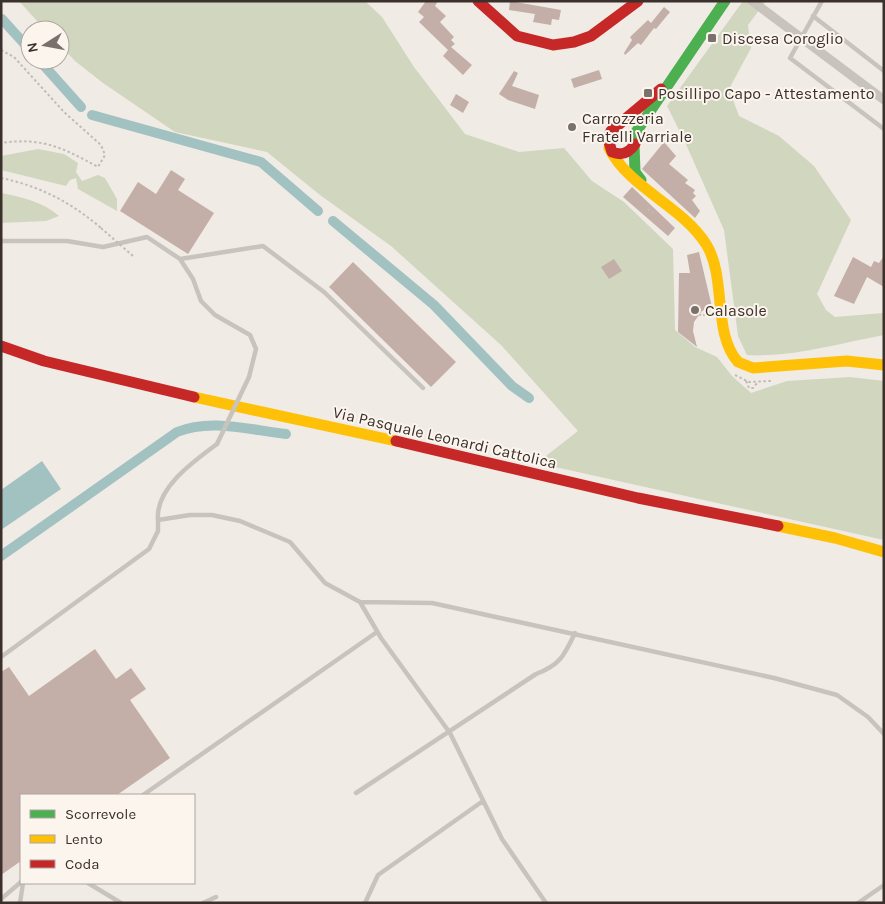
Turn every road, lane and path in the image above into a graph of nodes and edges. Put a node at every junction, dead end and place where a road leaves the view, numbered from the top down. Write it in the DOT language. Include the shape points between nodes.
graph roads {
  1 [pos="478,1"];
  2 [pos="638,1"];
  3 [pos="725,1"];
  4 [pos="752,1"];
  5 [pos="822,1"];
  6 [pos="627,5"];
  7 [pos="813,16"];
  8 [pos="800,38"];
  9 [pos="1,50"];
  10 [pos="884,71"];
  11 [pos="670,82"];
  12 [pos="884,100"];
  13 [pos="615,129"];
  14 [pos="884,129"];
  15 [pos="634,140"];
  16 [pos="1,143"];
  17 [pos="609,148"];
  18 [pos="1,178"];
  19 [pos="646,187"];
  20 [pos="648,209"];
  21 [pos="653,213"];
  22 [pos="1,241"];
  23 [pos="133,256"];
  24 [pos="180,259"];
  25 [pos="715,309"];
  26 [pos="699,314"];
  27 [pos="1,346"];
  28 [pos="884,365"];
  29 [pos="735,376"];
  30 [pos="746,380"];
  31 [pos="770,381"];
  32 [pos="758,382"];
  33 [pos="423,388"];
  34 [pos="158,520"];
  35 [pos="884,552"];
  36 [pos="360,602"];
  37 [pos="378,632"];
  38 [pos="575,633"];
  39 [pos="1,656"];
  40 [pos="450,732"];
  41 [pos="884,734"];
  42 [pos="356,793"];
  43 [pos="144,794"];
  44 [pos="483,801"];
  45 [pos="20,884"];
  46 [pos="22,884"];
  47 [pos="90,884"];
  48 [pos="884,885"];
  49 [pos="216,897"];
  50 [pos="1,899"];
  51 [pos="20,903"];
  52 [pos="120,903"];
  53 [pos="202,903"];
  54 [pos="366,903"];
  55 [pos="546,903"];
  56 [pos="858,903"];
  1 -- 6 [label="street" via="517,36 552,45 591,36 608,26"];
  2 -- 6 [label="street"];
  3 -- 11 [label="street"];
  4 -- 8 [label="street"];
  5 -- 7 [label="lane"];
  7 -- 8 [label="lane"];
  7 -- 10 [label="lane"];
  8 -- 12 [label="street"];
  8 -- 14 [label="lane" via="790,58"];
  9 -- 16 [label="path" via="14,57 64,112 101,145 105,155 98,167 58,146 20,140"];
  11 -- 13 [label="street"];
  11 -- 15 [label="street"];
  13 -- 15 [label="street" via="628,129"];
  13 -- 17 [label="street" via="608,139"];
  15 -- 17 [label="street" via="626,154 616,154"];
  15 -- 19 [label="street" via="634,172"];
  17 -- 19 [label="street" via="616,162"];
  18 -- 23 [label="path, bridge" via="56,196 79,209"];
  19 -- 28 [label="street" via="688,223 711,253 728,338 737,361 753,368 847,361"];
  20 -- 21 [label="path"];
  22 -- 24 [label="lane" via="67,241 103,247 147,237"];
  24 -- 33 [label="lane" via="263,246 324,292"];
  24 -- 34 [label="lane, bridge" via="193,279 201,302 250,335 256,349 249,378 217,444 197,458 170,485 157,511"];
  25 -- 26 [label="path" via="702,316"];
  27 -- 35 [label="street, Via Pasquale Leonardi Cattolica" via="121,381 491,462 638,498 835,538"];
  29 -- 30 [label="path"];
  30 -- 32 [label="path"];
  30 -- 32 [label="path" via="749,388 757,387"];
  31 -- 32 [label="path"];
  34 -- 36 [label="lane" via="190,514 240,521 290,542 325,583"];
  34 -- 39 [label="lane" via="158,531 149,549"];
  36 -- 37 [label="lane"];
  36 -- 38 [label="lane" via="432,603"];
  37 -- 40 [label="lane"];
  37 -- 43 [label="lane"];
  38 -- 40 [label="lane" via="555,666 536,674"];
  38 -- 41 [label="lane" via="837,695 868,717"];
  40 -- 42 [label="lane"];
  40 -- 44 [label="lane"];
  44 -- 54 [label="lane" via="378,875"];
  44 -- 55 [label="lane" via="502,839"];
  45 -- 50 [label="lane"];
  46 -- 51 [label="lane"];
  47 -- 52 [label="lane"];
  48 -- 56 [label="lane"];
  49 -- 53 [label="lane"];
}
